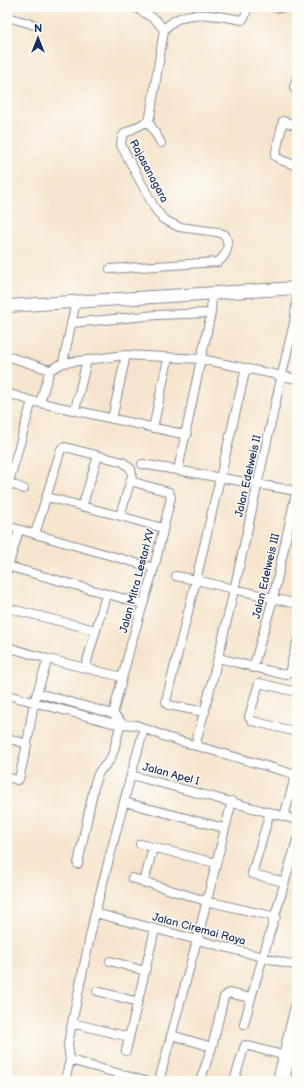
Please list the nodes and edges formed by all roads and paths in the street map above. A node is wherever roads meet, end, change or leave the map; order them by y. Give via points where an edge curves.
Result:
1 (135, 7) edge
2 (248, 7) edge
3 (274, 7) edge
4 (282, 7) edge
5 (7, 17) edge
6 (35, 25) dead end
7 (164, 30) junction
8 (297, 77) edge
9 (297, 91) edge
10 (148, 121) junction
11 (297, 126) edge
12 (161, 143) dead end
13 (297, 166) edge
14 (110, 270) dead end
15 (297, 288) edge
16 (212, 292) junction
17 (297, 298) edge
18 (76, 301) junction
19 (7, 306) edge
20 (211, 313) junction
21 (71, 323) junction
22 (126, 355) junction
23 (7, 356) edge
24 (168, 358) junction
25 (201, 359) junction
26 (87, 360) junction
27 (63, 363) junction
28 (246, 368) junction
29 (50, 370) junction
30 (281, 376) junction
31 (297, 379) edge
32 (7, 392) edge
33 (36, 401) junction
34 (75, 410) junction
35 (112, 419) junction
36 (153, 428) junction
37 (186, 435) junction
38 (98, 456) junction
39 (142, 464) dead end
40 (178, 470) junction
41 (219, 476) junction
42 (130, 481) junction
43 (8, 482) edge
44 (257, 484) junction
45 (24, 489) dead end
46 (297, 490) edge
47 (47, 497) junction
48 (82, 507) junction
49 (120, 516) junction
50 (7, 526) edge
51 (163, 528) junction
52 (19, 530) junction
53 (35, 534) junction
54 (8, 568) edge
55 (154, 568) junction
56 (176, 576) dead end
57 (196, 580) junction
58 (234, 588) junction
59 (106, 595) junction
60 (273, 599) junction
61 (143, 604) junction
62 (297, 604) edge
63 (7, 608) edge
64 (95, 630) junction
65 (297, 642) edge
66 (7, 647) edge
67 (218, 658) junction
68 (48, 659) junction
69 (85, 668) junction
70 (253, 668) junction
71 (122, 677) junction
72 (297, 692) edge
73 (38, 693) junction
74 (7, 695) edge
75 (34, 702) junction
76 (205, 712) junction
77 (113, 714) junction
78 (133, 725) junction
79 (297, 732) edge
80 (7, 738) edge
81 (27, 744) junction
82 (195, 746) junction
83 (297, 774) edge
84 (131, 775) junction
85 (7, 777) edge
86 (232, 801) junction
87 (124, 802) junction
88 (270, 812) junction
89 (284, 816) junction
90 (297, 820) edge
91 (224, 828) junction
92 (297, 840) edge
93 (140, 844) dead end
94 (153, 848) junction
95 (216, 863) junction
96 (78, 864) dead end
97 (132, 878) dead end
98 (285, 882) junction
99 (144, 883) junction
100 (206, 901) junction
101 (96, 913) junction
102 (276, 917) junction
103 (155, 929) junction
104 (197, 940) junction
105 (264, 957) junction
106 (110, 961) dead end
107 (297, 966) edge
108 (145, 971) junction
109 (97, 991) dead end
110 (297, 996) edge
111 (251, 998) junction
112 (138, 1002) junction
113 (72, 1023) junction
114 (244, 1024) dead end
115 (297, 1028) edge
116 (171, 1035) junction
117 (129, 1037) junction
118 (212, 1047) junction
119 (126, 1051) dead end
120 (288, 1054) edge
121 (70, 1060) junction
122 (65, 1081) edge
123 (145, 1081) edge
124 (159, 1081) edge
125 (200, 1081) edge
126 (234, 1081) edge
127 (277, 1081) edge
128 (284, 1081) edge

1 - 7 street via 156,20
2 - 7 street via 242,20 196,14 172,22
3 - 4 street
5 - 6 street
7 - 10 street
8 - 9 street via 294,88
10 - 12 street
10 - 14 street, Rajasanagara via 125,133 121,145 154,207 163,219 179,227 225,235 227,247 224,257 218,262
11 - 13 street via 283,121 275,156
15 - 16 street
16 - 18 street
16 - 20 street
17 - 30 street, Jalan Edelweis II via 294,323
18 - 19 street
18 - 21 street
20 - 21 street via 157,314
20 - 25 street
21 - 27 street
22 - 24 street
22 - 26 street
22 - 35 street
23 - 29 street
24 - 25 street
24 - 36 street
25 - 28 street
25 - 37 street
26 - 27 street
26 - 34 street
27 - 29 street
28 - 30 street
28 - 41 street
29 - 33 street
30 - 31 street
30 - 44 street, Jalan Edelweis II
32 - 33 street
33 - 34 street
33 - 43 street
34 - 35 street
35 - 36 street
36 - 37 street
37 - 40 street
38 - 42 street via 128,464 131,469
38 - 47 street via 65,447 61,449
38 - 48 street
39 - 40 street
40 - 41 street
41 - 44 street
41 - 57 street
42 - 49 street
42 - 51 street, Jalan Mitra Lestari XV via 160,489 171,495
43 - 45 street
44 - 46 street
44 - 58 street, Jalan Edelweis II
46 - 60 street, Jalan Edelweis III
47 - 48 street
47 - 53 street
48 - 49 street
49 - 51 street
50 - 52 street
51 - 55 street, Jalan Mitra Lestari XV
52 - 53 street
52 - 54 street
53 - 55 street
54 - 59 street
55 - 61 street, Jalan Mitra Lestari XV
56 - 57 street
57 - 58 street
57 - 76 street via 166,701 168,705 175,707
58 - 60 street
58 - 67 street, Jalan Edelweis II
59 - 61 street
59 - 64 street
60 - 62 street
60 - 70 street, Jalan Edelweis III
61 - 71 street, Jalan Mitra Lestari XV
63 - 64 street
64 - 69 street
65 - 70 street via 287,675
66 - 68 street
67 - 70 street
67 - 76 street, Jalan Edelweis II
68 - 69 street
68 - 73 street
69 - 71 street
71 - 77 street, Jalan Mitra Lestari XV
72 - 79 street via 259,683 249,717 252,721
73 - 75 street
73 - 77 street
74 - 75 street
75 - 78 street
75 - 81 street
76 - 82 street, Jalan Edelweis II
77 - 78 street
78 - 82 street
78 - 84 street
78 - 96 street via 99,772 95,782
80 - 81 street
81 - 85 street via 19,779
82 - 83 street
83 - 89 street
84 - 86 street, Jalan Apel I
84 - 87 street, Jalan Apel I
86 - 88 street, Jalan Apel I
86 - 91 street
87 - 91 street
87 - 101 street, Jalan Apel I
88 - 89 street, Jalan Apel I
88 - 98 street via 252,874
89 - 90 street, Jalan Apel I
91 - 95 street
92 - 98 street
93 - 94 street
94 - 95 street
94 - 99 street
95 - 100 street
97 - 99 street
98 - 102 street
99 - 100 street
100 - 102 street
100 - 104 street
101 - 103 street, Jalan Ciremai Raya
101 - 113 street, Jalan Apel I
102 - 105 street
103 - 104 street, Jalan Ciremai Raya
103 - 108 street
104 - 105 street, Jalan Ciremai Raya
104 - 116 street
105 - 107 street, Jalan Ciremai Raya
105 - 111 street
106 - 108 street
108 - 112 street
109 - 112 street
110 - 120 street
111 - 114 street
111 - 118 street via 226,994
112 - 117 street
113 - 117 street
113 - 121 street, Jalan Apel I via 68,1044
115 - 120 street
116 - 118 street
116 - 124 street
117 - 119 street
118 - 125 street
120 - 126 street via 245,1045
120 - 127 street
120 - 128 street
121 - 122 street, Jalan Apel I
121 - 123 street

